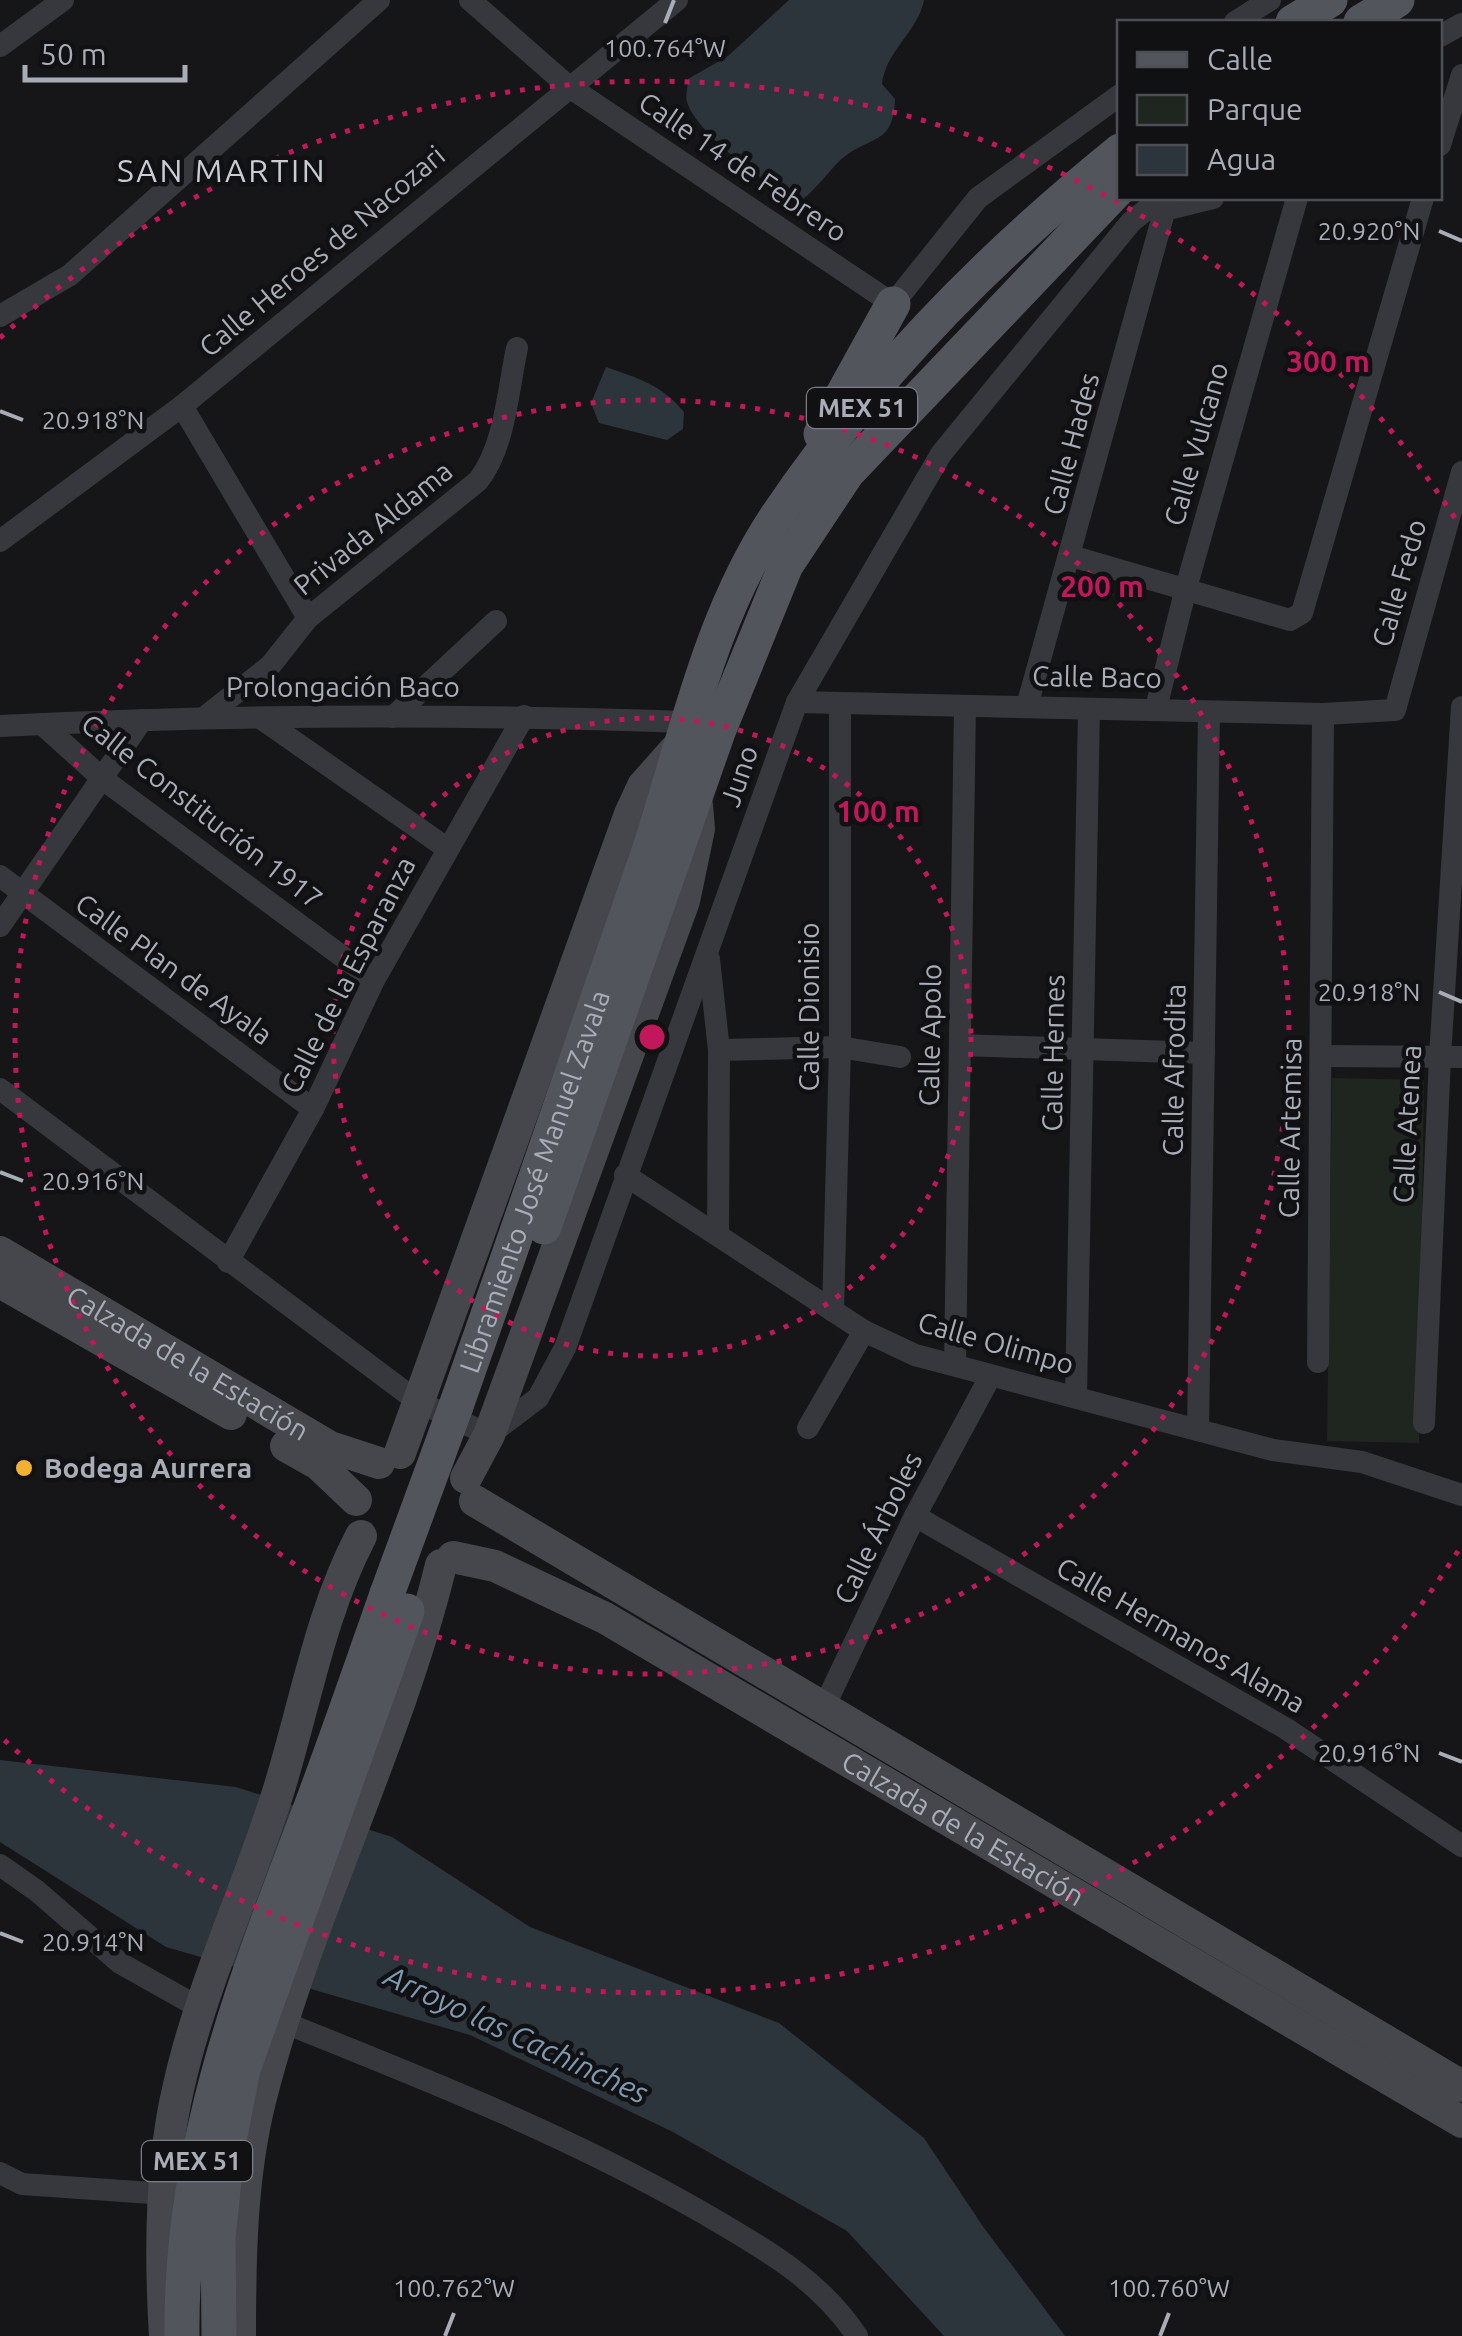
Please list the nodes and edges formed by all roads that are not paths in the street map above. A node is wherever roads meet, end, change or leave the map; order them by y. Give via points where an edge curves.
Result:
1 (64, 0) edge
2 (379, 0) edge
3 (470, 0) edge
4 (676, 0) edge
5 (1270, 0) edge
6 (1330, 0) edge
7 (1397, 0) edge
8 (1238, 20) edge
9 (1297, 20) edge
10 (1365, 20) edge
11 (0, 46) edge
12 (1462, 74) edge
13 (568, 86) junction
14 (1117, 97) edge
15 (1442, 139) edge
16 (1117, 155) edge
17 (1117, 190) edge
18 (1296, 200) edge
19 (1421, 200) edge
20 (1165, 202) edge
21 (893, 304) junction
22 (0, 316) edge
23 (517, 348) dead end
24 (182, 406) junction
25 (1462, 472) edge
26 (774, 520) junction
27 (0, 541) edge
28 (1071, 556) junction
29 (1186, 588) junction
30 (308, 618) junction
31 (496, 621) dead end
32 (797, 702) junction
33 (840, 703) junction
34 (965, 706) junction
35 (1027, 706) junction
36 (1462, 707) edge
37 (1156, 708) junction
38 (1088, 709) junction
39 (1394, 710) joint
40 (1209, 712) junction
41 (1323, 714) junction
42 (524, 716) junction
43 (205, 717) junction
44 (393, 718) junction
45 (262, 719) junction
46 (142, 720) junction
47 (42, 724) junction
48 (0, 726) edge
49 (681, 736) junction
50 (104, 780) junction
51 (448, 849) junction
52 (0, 876) edge
53 (22, 896) junction
54 (0, 926) edge
55 (708, 954) junction
56 (374, 980) junction
57 (960, 1045) junction
58 (840, 1047) junction
59 (1083, 1049) junction
60 (719, 1050) junction
61 (1204, 1053) junction
62 (1321, 1056) junction
63 (1451, 1056) edge
64 (900, 1057) dead end
65 (0, 1088) edge
66 (313, 1109) junction
67 (625, 1176) junction
68 (718, 1235) junction
69 (0, 1252) edge
70 (228, 1262) junction
71 (0, 1282) edge
72 (833, 1310) junction
73 (864, 1331) junction
74 (1318, 1362) dead end
75 (955, 1365) junction
76 (990, 1377) junction
77 (1076, 1398) junction
78 (417, 1401) junction
79 (474, 1417) junction
80 (1424, 1424) dead end
81 (808, 1428) dead end
82 (1198, 1430) junction
83 (389, 1458) junction
84 (470, 1490) junction
85 (1451, 1492) edge
86 (356, 1500) junction
87 (915, 1516) junction
88 (361, 1536) junction
89 (447, 1561) junction
90 (824, 1708) junction
91 (334, 1813) junction
92 (1462, 1846) edge
93 (0, 1865) edge
94 (248, 2001) junction
95 (1459, 2076) edge
96 (1462, 2122) edge
97 (0, 2173) edge
98 (166, 2194) junction
99 (166, 2336) edge
100 (182, 2336) edge
101 (219, 2336) edge
102 (240, 2336) edge
103 (857, 2336) edge

1 - 11 street
2 - 22 street via 70,274
3 - 13 street, Calle 14 de Febrero
4 - 13 street, Calle Heroes de Nacozari
5 - 8 street
6 - 9 main road
7 - 10 main road
12 - 15 street
13 - 21 street, Calle 14 de Febrero
13 - 24 street, Calle Heroes de Nacozari
14 - 21 street via 978,198
16 - 26 main road, Libramiento José Manuel Zavala / MEX 51 via 979,274
17 - 79 main road, Libramiento José Manuel Zavala / MEX 51 via 847,472 786,565 718,732
18 - 29 street, Calle Vulcano
19 - 29 street via 1302,613 1290,620
20 - 28 street, Calle Hades
20 - 32 street, Juno via 1131,222 941,454
21 - 26 main road
23 - 30 street, Privada Aldama via 489,467
24 - 27 street, Calle Heroes de Nacozari
24 - 30 street
25 - 39 street, Calle Fedo
26 - 49 main road, Libramiento José Manuel Zavala / MEX 51 via 728,608
28 - 29 street
28 - 35 street, Calle Hades
29 - 37 street, Calle Vulcano
30 - 43 street, Privada Aldama via 270,666
31 - 44 street
32 - 33 street, Calle Baco
32 - 55 street, Juno
33 - 34 street, Calle Baco
33 - 58 street, Calle Dionisio
34 - 35 street, Calle Baco
34 - 57 street, Calle Apolo
35 - 38 street, Calle Baco
36 - 63 street, Calle Atenea
37 - 38 street, Calle Baco
37 - 40 street, Calle Baco
38 - 59 street, Calle Hernes
39 - 41 street, Calle Baco
40 - 41 street, Calle Baco
40 - 61 street, Calle Afrodita
41 - 62 street, Calle Artemisa
42 - 44 street, Prolongación Baco
42 - 49 street, Prolongación Baco
42 - 51 street, Calle de la Esparanza
43 - 45 street, Prolongación Baco
43 - 46 street, Prolongación Baco
44 - 45 street, Prolongación Baco
45 - 51 street
46 - 47 street, Prolongación Baco
46 - 50 street
47 - 48 street, Prolongación Baco
47 - 50 street, Calle Constitución 1917
49 - 78 main road via 630,814
49 - 79 main road, Libramiento José Manuel Zavala / MEX 51
50 - 53 street
50 - 56 street, Calle Constitución 1917
51 - 56 street, Calle de la Esparanza
52 - 53 street, Calle Plan de Ayala
53 - 54 street
53 - 66 street, Calle Plan de Ayala
55 - 60 street
55 - 67 street, Juno
56 - 66 street, Calle de la Esparanza
57 - 59 street
57 - 75 street, Calle Apolo
58 - 60 street
58 - 64 street
58 - 72 street, Calle Dionisio
59 - 61 street
59 - 77 street, Calle Hernes
60 - 68 street
61 - 82 street, Calle Afrodita
62 - 63 street
62 - 74 street, Calle Artemisa
63 - 80 street, Calle Atenea
65 - 70 street
66 - 70 street, Calle de la Esparanza
67 - 68 street, Calle Olimpo
67 - 79 street, Juno via 565,1348 538,1398
68 - 72 street, Calle Olimpo
69 - 83 main road, Calzada de la Estación via 330,1447
70 - 78 street
71 - 86 main road, Calzada de la Estación via 318,1464
72 - 73 street, Calle Olimpo
73 - 75 street, Calle Olimpo
73 - 81 street
75 - 76 street, Calle Olimpo
76 - 77 street, Calle Olimpo
76 - 87 street, Calle Árboles
77 - 82 street, Calle Olimpo
78 - 79 street
78 - 83 main road
79 - 84 main road
79 - 91 main road, Libramiento José Manuel Zavala / MEX 51 via 399,1598
82 - 85 street, Calle Olimpo via 1316,1459 1362,1462
83 - 84 main road via 437,1455
83 - 86 main road via 360,1486
84 - 89 main road via 471,1532
84 - 90 main road, Calzada de la Estación
86 - 88 main road
87 - 90 street, Calle Árboles
87 - 92 street, Calle Hermanos Alama via 1285,1728
88 - 89 main road via 386,1563 404,1569
88 - 94 main road via 343,1571 278,1792
89 - 91 main road
89 - 96 main road, Calzada de la Estación via 494,1566 605,1618
90 - 95 main road, Calzada de la Estación
91 - 94 main road, Libramiento José Manuel Zavala / MEX 51
91 - 94 main road
93 - 94 street via 120,1963
94 - 98 main road via 178,2088
94 - 100 main road, Libramiento José Manuel Zavala / MEX 51 via 206,2111 184,2245
94 - 101 main road, Libramiento José Manuel Zavala / MEX 51 via 218,2238
94 - 102 main road via 260,2103 240,2252
94 - 103 street via 632,2172 797,2270
97 - 98 street via 22,2184
98 - 99 main road

